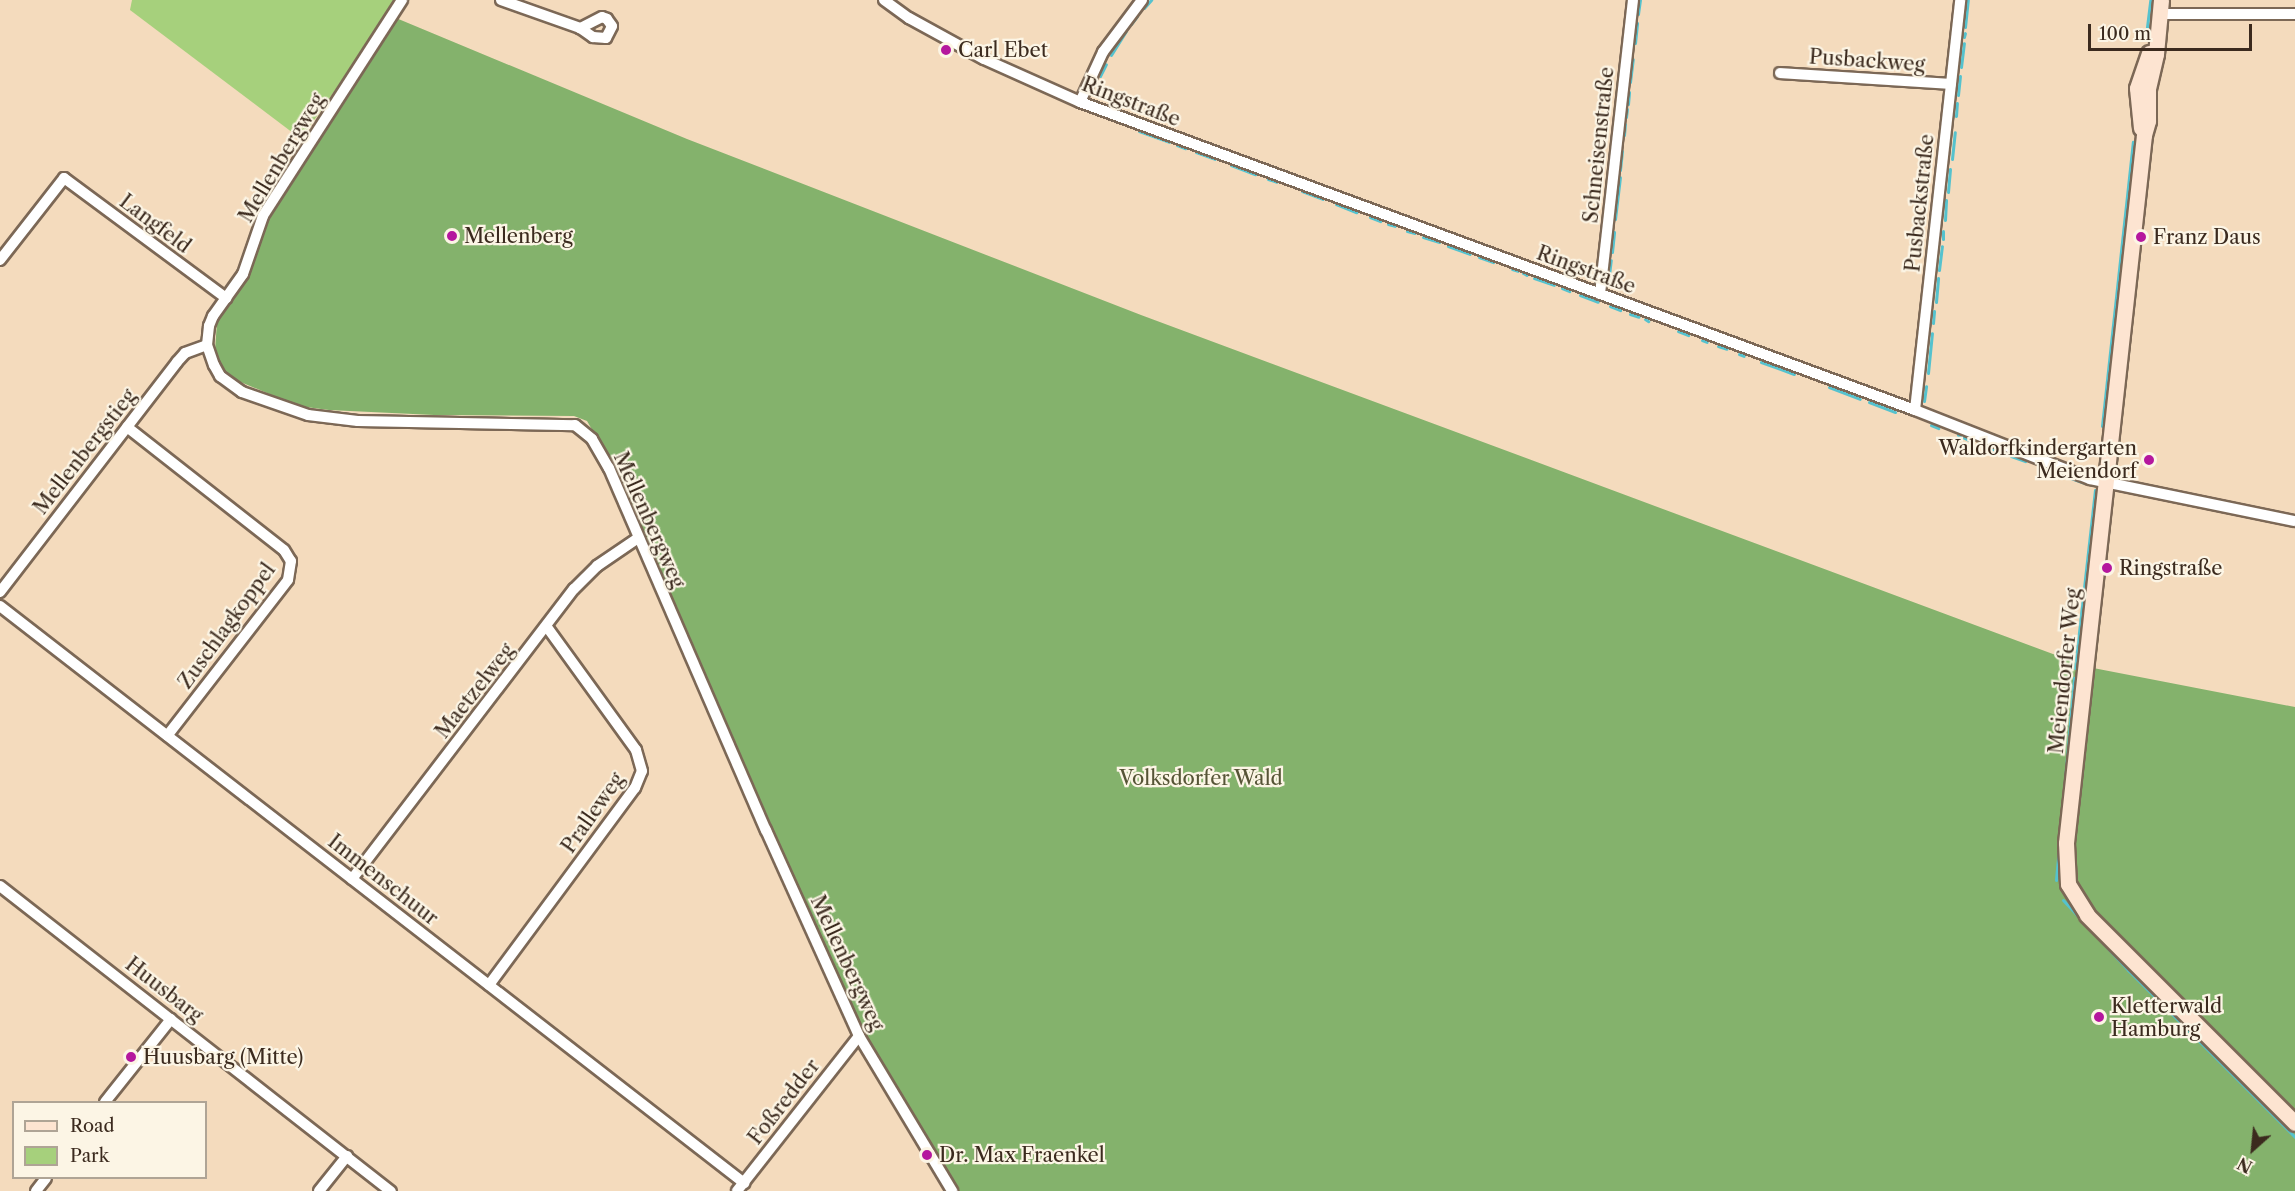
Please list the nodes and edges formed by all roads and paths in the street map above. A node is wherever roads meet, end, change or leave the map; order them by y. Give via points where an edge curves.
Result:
1 (402, 0) edge
2 (501, 0) edge
3 (884, 0) edge
4 (1142, 0) edge
5 (1633, 0) edge
6 (1960, 0) edge
7 (2160, 7) edge
8 (2295, 14) edge
9 (580, 28) dead end
10 (1780, 73) dead end
11 (1951, 84) junction
12 (1080, 102) junction
13 (0, 260) edge
14 (1600, 294) junction
15 (226, 298) junction
16 (207, 345) junction
17 (1915, 410) junction
18 (127, 427) junction
19 (2105, 483) junction
20 (2295, 520) edge
21 (638, 538) junction
22 (0, 592) edge
23 (0, 606) edge
24 (547, 627) junction
25 (167, 736) junction
26 (352, 879) junction
27 (0, 886) edge
28 (489, 985) junction
29 (171, 1019) junction
30 (859, 1036) junction
31 (106, 1101) edge
32 (2295, 1123) edge
33 (347, 1156) junction
34 (45, 1179) edge
35 (740, 1187) edge
36 (36, 1191) edge
37 (319, 1191) edge
38 (391, 1191) edge
39 (952, 1191) edge

1 - 15 street, Mellenbergweg via 263,216 243,274
2 - 9 street
3 - 12 street, Ringstraße via 984,59
4 - 12 street via 1103,52
5 - 14 street, Schneisenstraße
6 - 11 street, Pusbackstraße
7 - 8 street
7 - 19 street, Meiendorfer Weg via 2157,33 2137,88 2144,135
10 - 11 street, Pusbackweg
11 - 17 street, Pusbackstraße
12 - 14 street, Ringstraße
13 - 15 street, Langfeld via 64,177
14 - 17 street, Ringstraße
15 - 16 street, Mellenbergweg via 209,326
16 - 18 street, Mellenbergstieg via 185,353
16 - 21 street, Mellenbergweg via 220,376 229,385 260,400 308,415 358,421 575,426 592,439 609,468
17 - 19 street, Ringstraße
18 - 22 street, Mellenbergstieg
18 - 25 street, Zuschlagkoppel via 284,550 291,561 288,580
19 - 20 street, Ringstraße
19 - 32 street, Meiendorfer Weg via 2066,843 2068,884 2087,915
21 - 24 street, Maetzelweg via 597,566 574,589
21 - 30 street, Mellenbergweg
23 - 25 street, Immenschuur
24 - 26 street, Maetzelweg
24 - 28 street, Pralleweg via 636,750 642,771 635,788
25 - 26 street, Immenschuur
26 - 28 street, Immenschuur
27 - 29 street, Huusbarg
28 - 35 street, Immenschuur
29 - 31 street
29 - 33 street, Huusbarg
30 - 35 street, Foßredder
30 - 39 street, Mellenbergweg
33 - 37 street
33 - 38 street, Huusbarg
34 - 36 street

